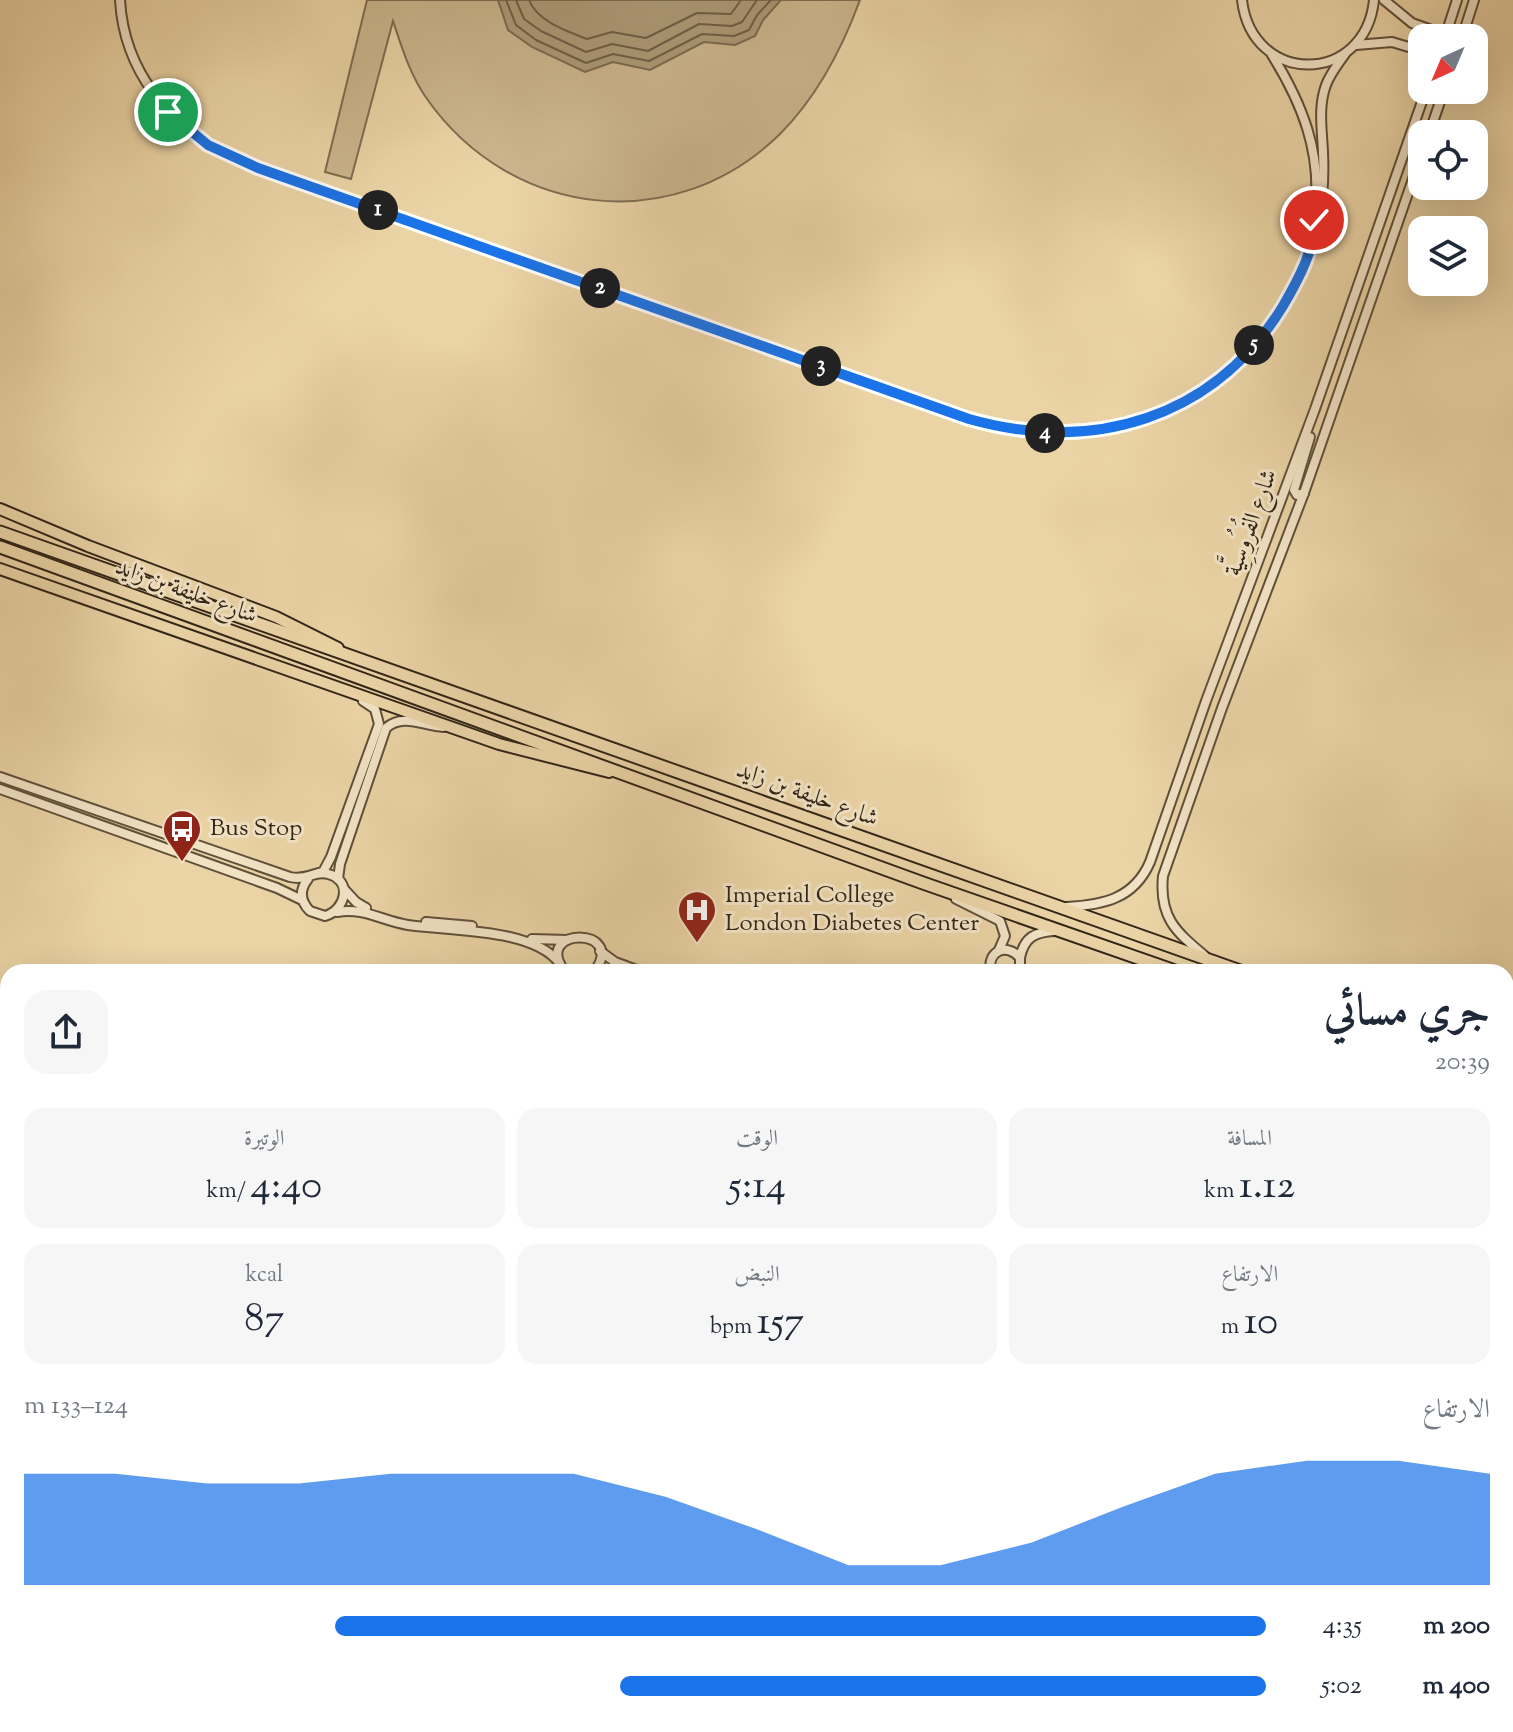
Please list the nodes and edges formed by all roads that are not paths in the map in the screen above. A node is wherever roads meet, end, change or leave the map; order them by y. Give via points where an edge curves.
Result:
1 (120, 0) edge
2 (1242, 0) edge
3 (1374, 0) edge
4 (1384, 0) edge
5 (1457, 0) edge
6 (1474, 0) edge
7 (1415, 24) edge
8 (1451, 24) edge
9 (1466, 24) edge
10 (1355, 46) junction
11 (1408, 47) edge
12 (1271, 54) junction
13 (1345, 54) junction
14 (1421, 104) edge
15 (1408, 193) edge
16 (1314, 228) junction
17 (1315, 409) junction
18 (1304, 493) junction
19 (0, 509) edge
20 (0, 532) edge
21 (0, 547) edge
22 (0, 569) edge
23 (356, 659) junction
24 (349, 691) junction
25 (451, 728) junction
26 (628, 776) junction
27 (0, 777) edge
28 (0, 789) edge
29 (148, 828) junction
30 (113, 829) junction
31 (319, 873) junction
32 (308, 879) junction
33 (338, 879) junction
34 (923, 883) junction
35 (344, 889) junction
36 (302, 900) junction
37 (1056, 907) junction
38 (336, 912) junction
39 (1059, 930) junction
40 (567, 940) junction
41 (600, 950) junction
42 (999, 950) junction
43 (1212, 961) junction
44 (558, 964) edge
45 (561, 964) edge
46 (599, 964) edge
47 (620, 964) edge
48 (990, 964) edge
49 (1020, 964) edge
50 (1022, 964) edge
51 (1155, 964) edge
52 (1220, 964) edge

1 - 16 street via 127,41 152,92 188,131 233,158 1005,428 1060,434 1111,428 1154,415 1199,392 1237,363 1268,329 1295,284
2 - 12 street via 1249,28
3 - 10 street via 1369,25
4 - 7 street
5 - 8 street
6 - 9 street
10 - 11 street via 1392,42
10 - 13 street
12 - 13 street via 1308,65
12 - 16 street via 1297,97 1310,138 1316,178
13 - 16 street via 1329,78 1322,102 1323,188
14 - 17 street, شارع الفُرُوسِيَّة
15 - 18 street, شارع الفُرُوسِيَّة
17 - 18 street via 1294,490
17 - 37 street, شارع الفُرُوسِيَّة via 1146,872 1132,889 1110,902
18 - 43 street, شارع الفُرُوسِيَّة via 1163,876 1169,921
19 - 23 main road, شارع خليفة بن زايد via 276,617
20 - 23 highway, شارع خليفة بن زايد
21 - 26 highway, شارع خليفة بن زايد
22 - 24 main road, شارع خليفة بن زايد
23 - 37 highway, شارع خليفة بن زايد
24 - 25 main road, شارع خليفة بن زايد
24 - 31 street via 373,706 379,724 331,857
25 - 26 main road, شارع خليفة بن زايد via 531,754
25 - 33 street via 403,720 386,728
26 - 34 highway, شارع خليفة بن زايد
27 - 29 street
28 - 30 street
29 - 30 street via 120,823
29 - 32 street
30 - 36 street
31 - 32 street
31 - 33 street
32 - 36 street
33 - 35 street
34 - 39 highway, شارع خليفة بن زايد
34 - 42 street via 1000,921 1005,936
35 - 38 street
35 - 40 street via 361,905 391,916 464,924 542,941
36 - 38 street via 315,915
37 - 43 highway, شارع خليفة بن زايد
38 - 44 street via 354,909 400,924 533,944 546,949
39 - 50 street via 1030,937 1023,945
39 - 51 highway, شارع خليفة بن زايد
40 - 41 street via 585,936
40 - 45 street via 559,951
41 - 46 street
41 - 47 street
42 - 48 street
42 - 49 street via 1011,950
43 - 52 highway, شارع خليفة بن زايد

